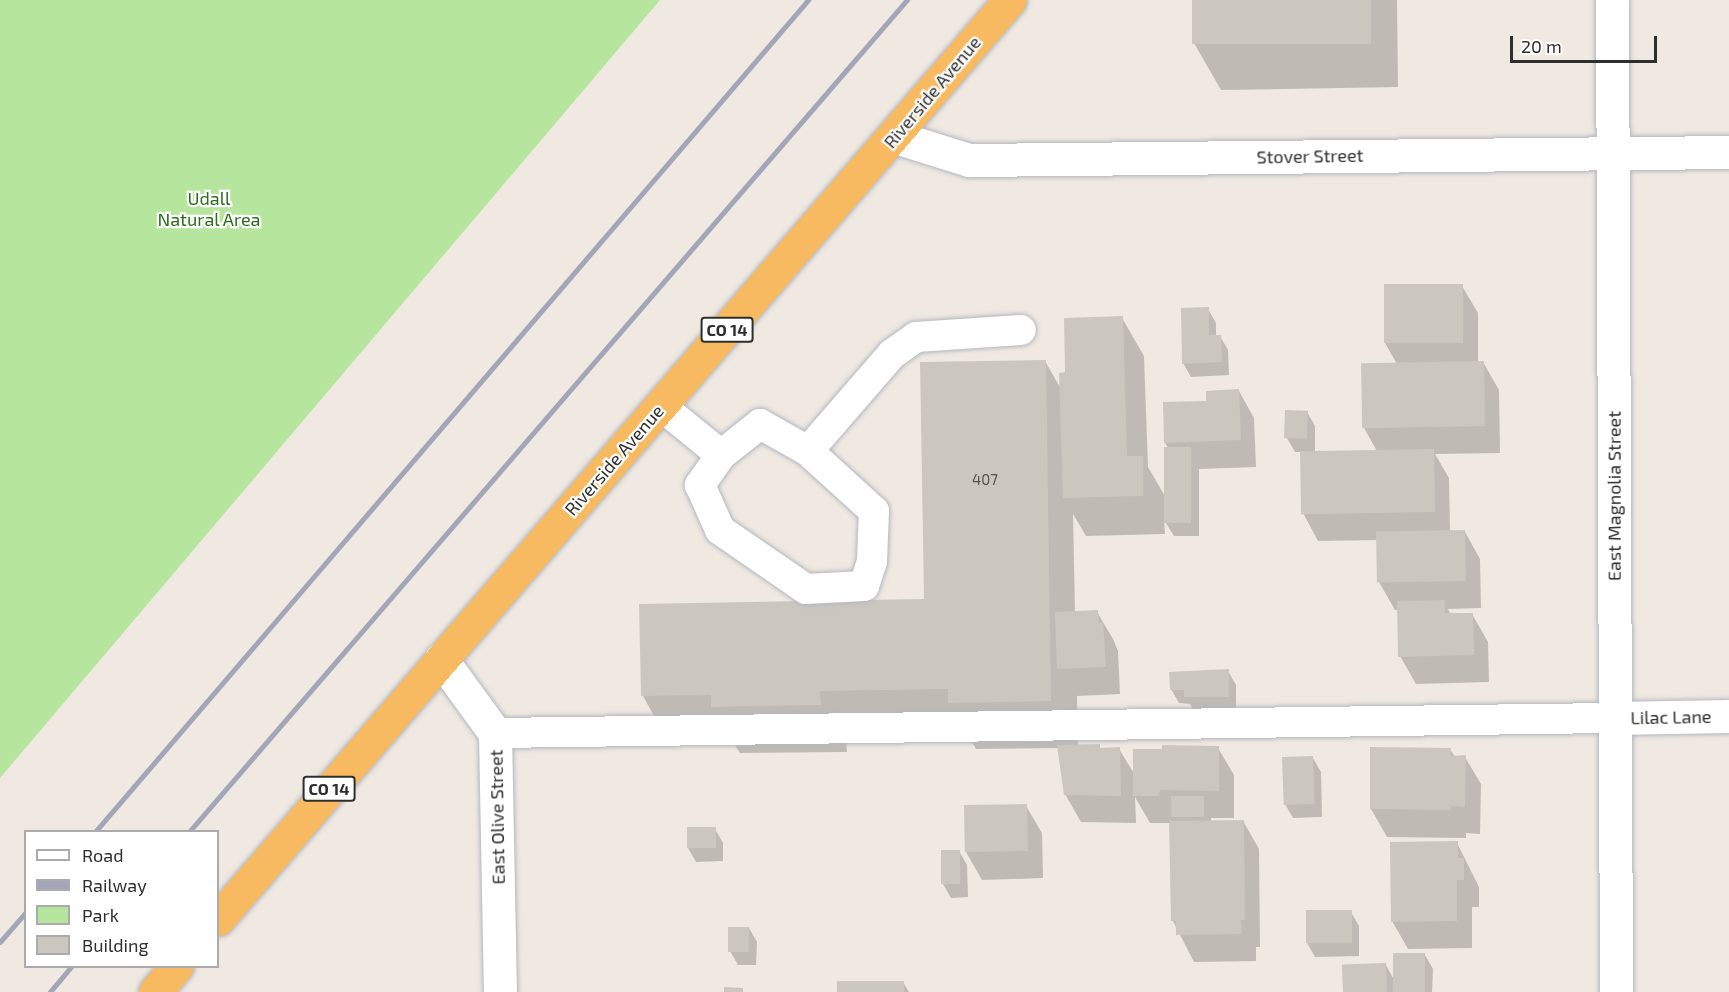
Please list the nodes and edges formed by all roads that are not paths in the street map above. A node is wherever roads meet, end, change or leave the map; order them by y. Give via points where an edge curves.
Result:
1 (1010, 0) edge
2 (1612, 0) edge
3 (895, 137) junction
4 (1729, 152) edge
5 (1615, 153) junction
6 (1021, 330) dead end
7 (661, 406) junction
8 (808, 451) junction
9 (721, 455) junction
10 (441, 659) junction
11 (1729, 716) edge
12 (1613, 718) junction
13 (495, 733) junction
14 (219, 918) edge
15 (175, 968) edge
16 (155, 992) edge
17 (500, 992) edge
18 (1616, 992) edge

1 - 3 highway, Riverside Avenue / CO 14
2 - 5 street, East Magnolia Street
3 - 5 street, Stover Street via 969,160
3 - 7 highway, Riverside Avenue / CO 14
4 - 5 street, Stover Street
5 - 12 street, East Magnolia Street
6 - 8 lane via 916,337 892,354
7 - 9 lane
7 - 10 highway, Riverside Avenue / CO 14
8 - 9 lane via 760,424
8 - 9 lane via 874,512 872,562 864,586 806,588 720,530 700,485
10 - 13 street, East Olive Street
10 - 14 highway, Riverside Avenue / CO 14
11 - 12 street, Lilac Lane
12 - 13 lane
12 - 18 street, East Magnolia Street
13 - 17 street, East Olive Street
15 - 16 highway

